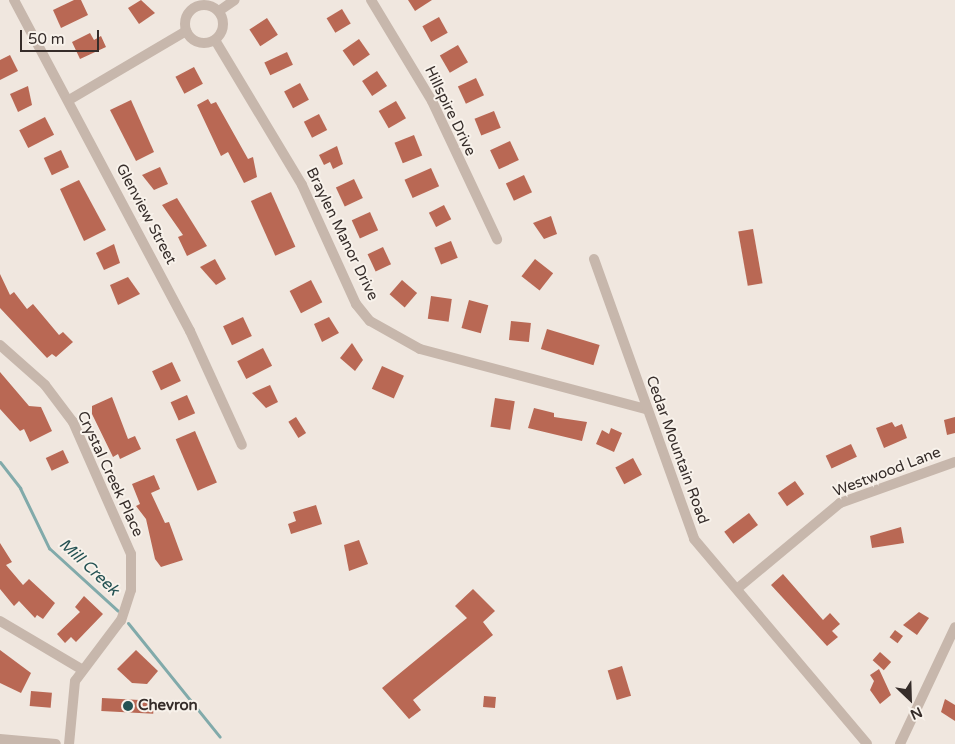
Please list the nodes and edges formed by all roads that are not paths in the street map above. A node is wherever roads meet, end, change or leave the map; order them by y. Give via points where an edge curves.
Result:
1 (14, 0) edge
2 (185, 0) edge
3 (235, 0) edge
4 (372, 0) edge
5 (192, 8) junction
6 (219, 12) junction
7 (186, 31) junction
8 (215, 40) junction
9 (70, 100) junction
10 (497, 239) dead end
11 (594, 260) dead end
12 (0, 345) edge
13 (645, 409) junction
14 (242, 445) dead end
15 (955, 462) edge
16 (738, 588) junction
17 (0, 621) edge
18 (955, 628) edge
19 (83, 670) junction
20 (7, 741) edge
21 (56, 744) edge
22 (69, 744) edge
23 (866, 744) edge
24 (900, 744) edge

1 - 9 street, Glenview Street
2 - 5 street
3 - 6 street
4 - 10 street, Hillspire Drive via 432,101
5 - 6 street via 204,4
5 - 7 street via 186,19
6 - 8 street via 224,24
7 - 8 street via 198,42
7 - 9 street
8 - 13 street, Braylen Manor Drive via 302,185 356,304 370,321 420,349
9 - 14 street, Glenview Street via 190,331
11 - 13 street, Cedar Mountain Road
12 - 19 street, Crystal Creek Place via 46,385 73,422 131,554 131,590 121,620
13 - 16 street, Cedar Mountain Road via 694,540
15 - 16 street, Westwood Lane via 840,503
16 - 23 street, Cedar Mountain Road
17 - 19 street
18 - 24 street
19 - 22 street, Crystal Creek Place via 75,681
20 - 21 street

